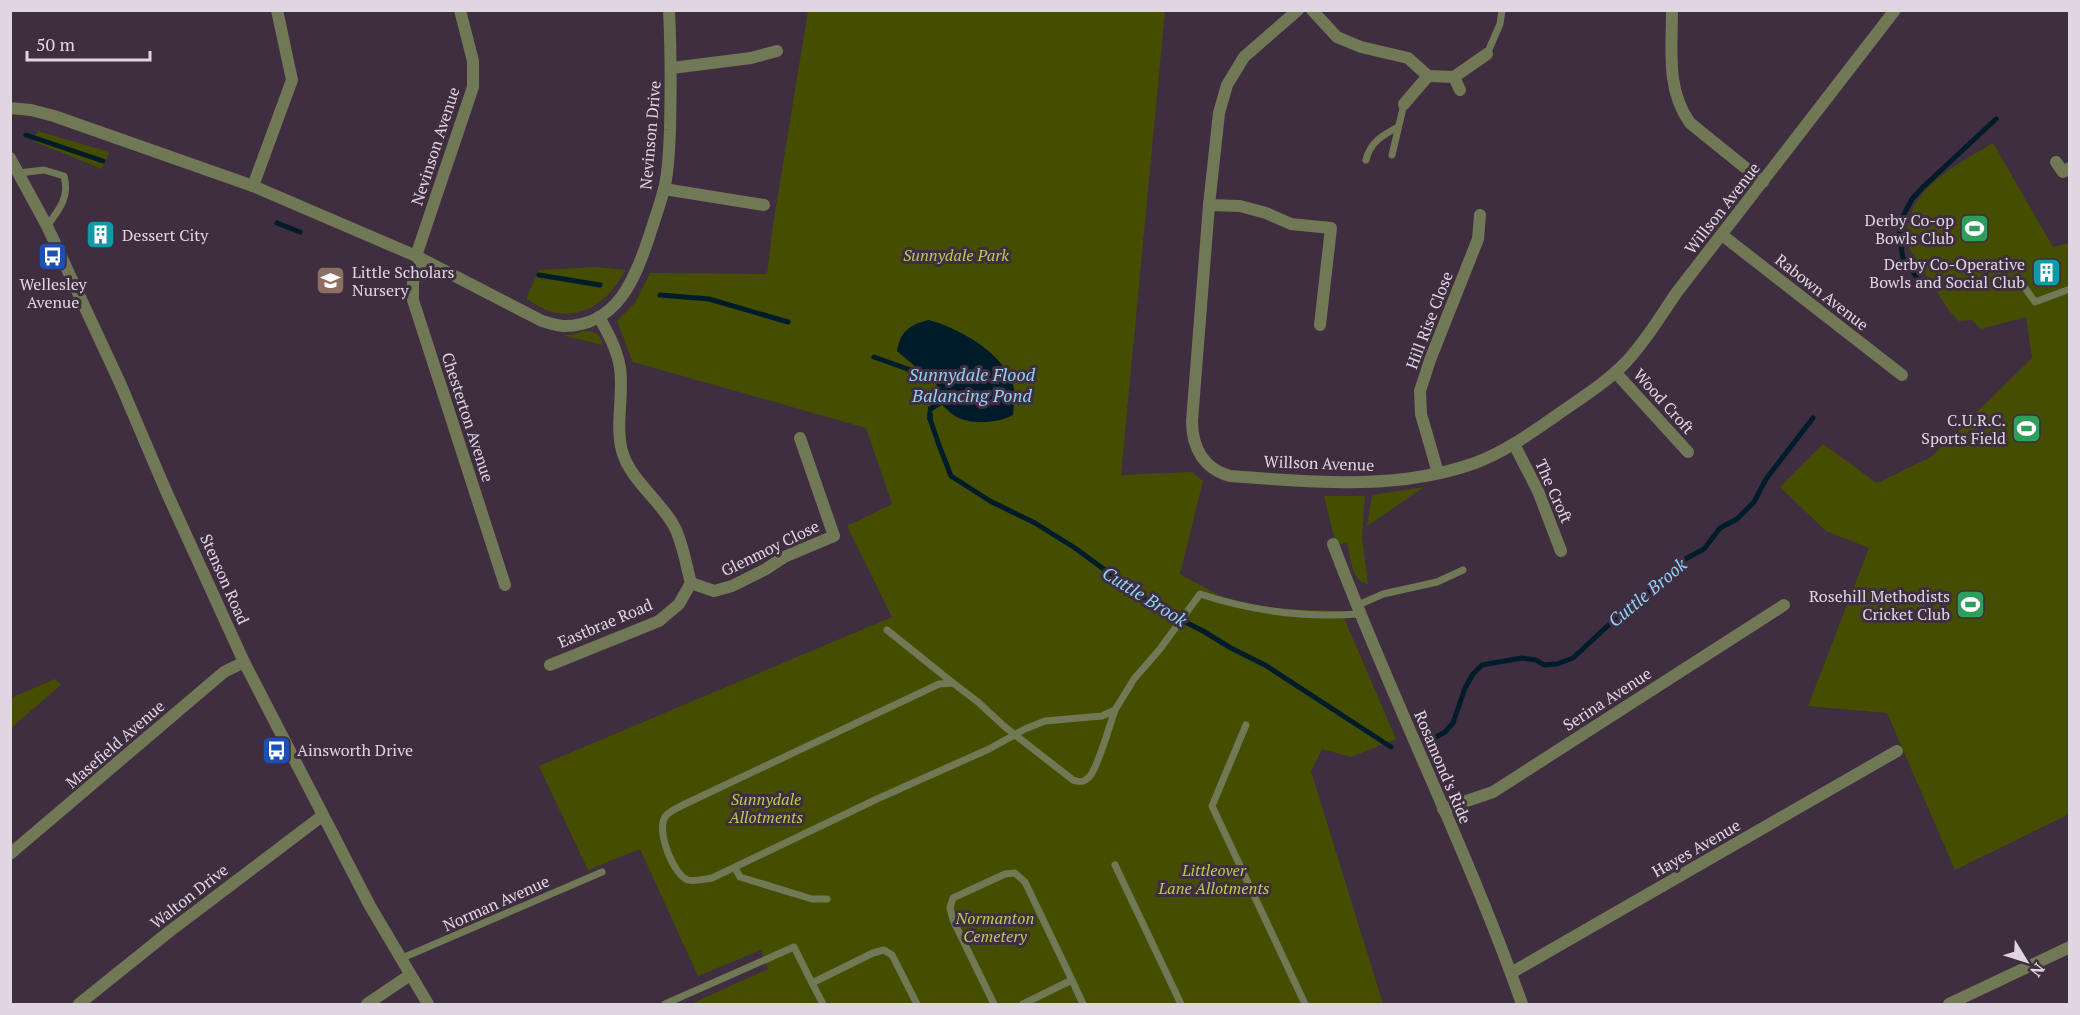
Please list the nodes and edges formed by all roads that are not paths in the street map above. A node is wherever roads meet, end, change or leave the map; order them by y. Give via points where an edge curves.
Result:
1 (277, 10) edge
2 (460, 10) edge
3 (669, 10) edge
4 (1298, 10) edge
5 (1312, 10) edge
6 (1502, 10) edge
7 (1672, 10) edge
8 (1895, 10) edge
9 (777, 51) dead end
10 (1487, 54) joint
11 (672, 68) junction
12 (1428, 76) junction
13 (1454, 77) junction
14 (1460, 90) dead end
15 (1404, 104) joint
16 (10, 108) edge
17 (1398, 127) junction
18 (1392, 155) dead end
19 (10, 158) edge
20 (1366, 160) dead end
21 (2056, 162) dead end
22 (2070, 168) edge
23 (19, 173) junction
24 (1762, 182) junction
25 (253, 186) junction
26 (664, 189) junction
27 (764, 205) dead end
28 (1209, 205) junction
29 (1480, 215) dead end
30 (47, 226) junction
31 (1722, 235) junction
32 (419, 257) junction
33 (2025, 288) dead end
34 (2070, 289) edge
35 (599, 317) junction
36 (1320, 325) dead end
37 (1616, 373) junction
38 (1902, 375) dead end
39 (800, 438) dead end
40 (1514, 444) junction
41 (1688, 452) dead end
42 (1438, 473) junction
43 (1333, 544) dead end
44 (1561, 551) dead end
45 (1463, 570) dead end
46 (691, 584) junction
47 (505, 585) dead end
48 (1784, 605) dead end
49 (1358, 610) junction
50 (887, 630) dead end
51 (244, 662) junction
52 (550, 664) dead end
53 (953, 683) junction
54 (1115, 710) junction
55 (1246, 725) dead end
56 (1017, 735) junction
57 (1897, 751) dead end
58 (1443, 809) junction
59 (322, 816) junction
60 (10, 854) edge
61 (1114, 865) dead end
62 (735, 868) junction
63 (602, 872) dead end
64 (827, 899) dead end
65 (2070, 947) edge
66 (400, 959) junction
67 (1511, 973) junction
68 (410, 975) junction
69 (1072, 980) junction
70 (812, 983) junction
71 (79, 1005) edge
72 (367, 1005) edge
73 (428, 1005) edge
74 (665, 1005) edge
75 (822, 1005) edge
76 (917, 1005) edge
77 (994, 1005) edge
78 (1023, 1005) edge
79 (1083, 1005) edge
80 (1181, 1005) edge
81 (1305, 1005) edge
82 (1522, 1005) edge
83 (1949, 1005) edge

1 - 25 street via 292,80
2 - 32 street, Nevinson Avenue via 473,61 473,87
3 - 11 street, Nevinson Drive
4 - 28 street, Willson Avenue via 1244,57 1227,85 1219,113
5 - 12 street via 1337,37 1408,58
6 - 10 lane
7 - 24 street via 1674,93 1682,111 1690,123
8 - 24 street, Willson Avenue
9 - 11 street
10 - 13 street
11 - 26 street, Nevinson Drive
12 - 13 street
12 - 15 street
13 - 14 street
15 - 17 lane
16 - 25 street via 54,116
17 - 18 lane
17 - 20 lane via 1372,145
19 - 23 street, Stenson Road
21 - 22 street via 2063,172
23 - 30 street, Stenson Road
23 - 30 lane via 44,170 64,176 66,195
24 - 31 street, Willson Avenue
25 - 32 street
26 - 27 street
26 - 35 street, Nevinson Drive via 637,274 622,297
28 - 36 street via 1240,206 1291,224 1330,228
28 - 42 street, Willson Avenue via 1192,421 1194,443 1202,458 1215,470 1230,476 1315,483 1372,483
29 - 42 street, Hill Rise Close via 1478,238 1420,391 1421,414
30 - 51 street, Stenson Road
31 - 37 street, Willson Avenue
31 - 38 street, Rabown Avenue
32 - 35 street via 542,321 563,326
32 - 47 street, Chesterton Avenue via 413,300
33 - 34 lane via 2035,302
35 - 46 street via 620,369 622,451 676,528
37 - 40 street, Willson Avenue
37 - 41 street, Wood Croft
39 - 46 street, Glenmoy Close via 834,536 784,556 732,586 714,591
40 - 42 street, Willson Avenue via 1476,463
40 - 44 street, The Croft via 1538,491
43 - 49 street, Rosamond's Ride
45 - 49 lane via 1437,582 1383,594
46 - 52 street, Eastbrae Road via 679,604 659,621
48 - 58 street, Serina Avenue via 1493,792
49 - 54 lane via 1298,615 1230,604 1200,594
49 - 58 street, Rosamond's Ride
50 - 53 lane
51 - 59 street, Stenson Road
51 - 60 street, Masefield Avenue via 224,672
53 - 56 lane
53 - 62 lane via 939,684 666,815 661,826 679,874 688,880 701,880
54 - 56 lane via 1102,716 1046,721
54 - 56 lane via 1093,773 1084,782 1073,780
55 - 81 lane via 1212,806
56 - 62 lane
57 - 67 street, Hayes Avenue
58 - 67 street, Rosamond's Ride
59 - 66 street, Stenson Road
59 - 71 street, Walton Drive
61 - 80 lane
62 - 64 lane via 740,877 812,899
63 - 66 lane, Norman Avenue
65 - 83 street
66 - 68 street, Stenson Road
67 - 82 street, Rosamond's Ride
68 - 72 street
68 - 73 street, Stenson Road
69 - 77 lane via 1025,882 1015,873 1005,874 953,898 950,908
69 - 78 lane
69 - 79 lane
70 - 74 lane via 794,946
70 - 75 lane
70 - 76 lane via 884,950 892,955

